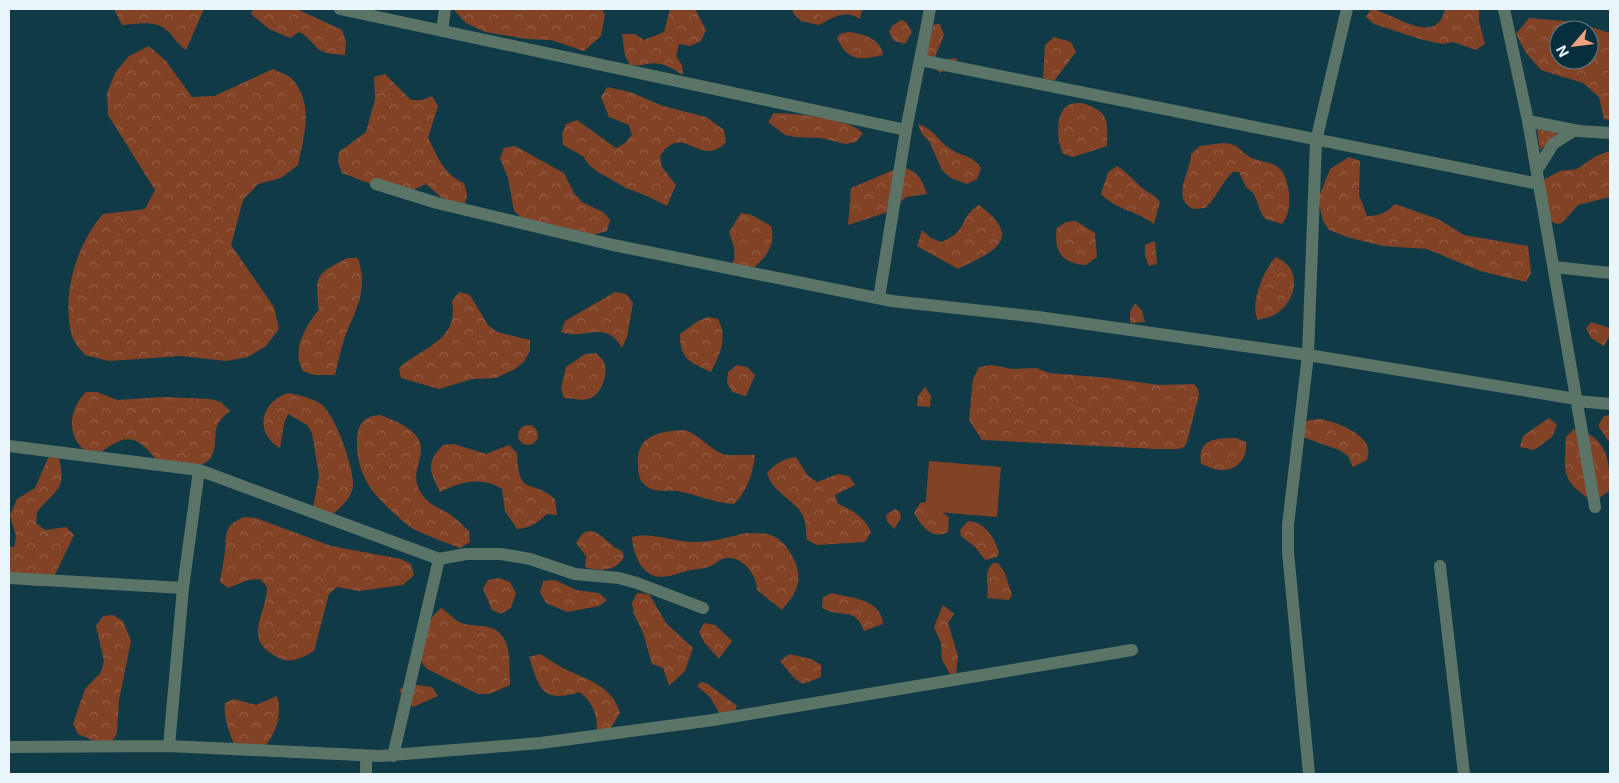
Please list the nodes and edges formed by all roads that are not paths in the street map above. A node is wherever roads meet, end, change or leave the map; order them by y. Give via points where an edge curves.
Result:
1 (340, 9) edge
2 (445, 9) edge
3 (930, 9) edge
4 (1347, 9) edge
5 (1504, 9) edge
6 (442, 31) junction
7 (920, 60) junction
8 (1528, 121) junction
9 (906, 130) junction
10 (1574, 130) junction
11 (1610, 133) edge
12 (1316, 141) junction
13 (1537, 170) junction
14 (376, 184) dead end
15 (1539, 184) junction
16 (1554, 267) junction
17 (1610, 273) edge
18 (879, 298) junction
19 (1308, 355) junction
20 (1576, 400) junction
21 (1610, 404) edge
22 (9, 446) edge
23 (199, 470) junction
24 (1595, 508) dead end
25 (439, 559) junction
26 (1440, 566) dead end
27 (9, 578) edge
28 (183, 588) junction
29 (703, 608) dead end
30 (1132, 650) dead end
31 (169, 746) junction
32 (9, 747) edge
33 (366, 756) junction
34 (393, 756) junction
35 (366, 774) edge
36 (1310, 774) edge
37 (1464, 774) edge

1 - 6 street
2 - 6 street
3 - 7 street
4 - 12 street
5 - 8 street
6 - 9 street
7 - 9 street
7 - 12 street
8 - 10 street
8 - 13 street
9 - 18 street
10 - 11 street
10 - 13 street via 1553,144
12 - 15 street
12 - 19 street
13 - 15 street
14 - 18 street via 437,203 613,245
15 - 16 street
16 - 17 street
16 - 20 street
18 - 19 street
19 - 20 street
19 - 36 street via 1288,525 1288,552
20 - 21 street
20 - 24 street
22 - 23 street
23 - 25 street
23 - 28 street
25 - 29 street via 502,554 530,559 575,574 637,583
25 - 34 street
26 - 37 street
27 - 28 street
28 - 31 street
30 - 34 street via 713,720 541,743
31 - 32 street
31 - 33 street
33 - 34 street
33 - 35 street

